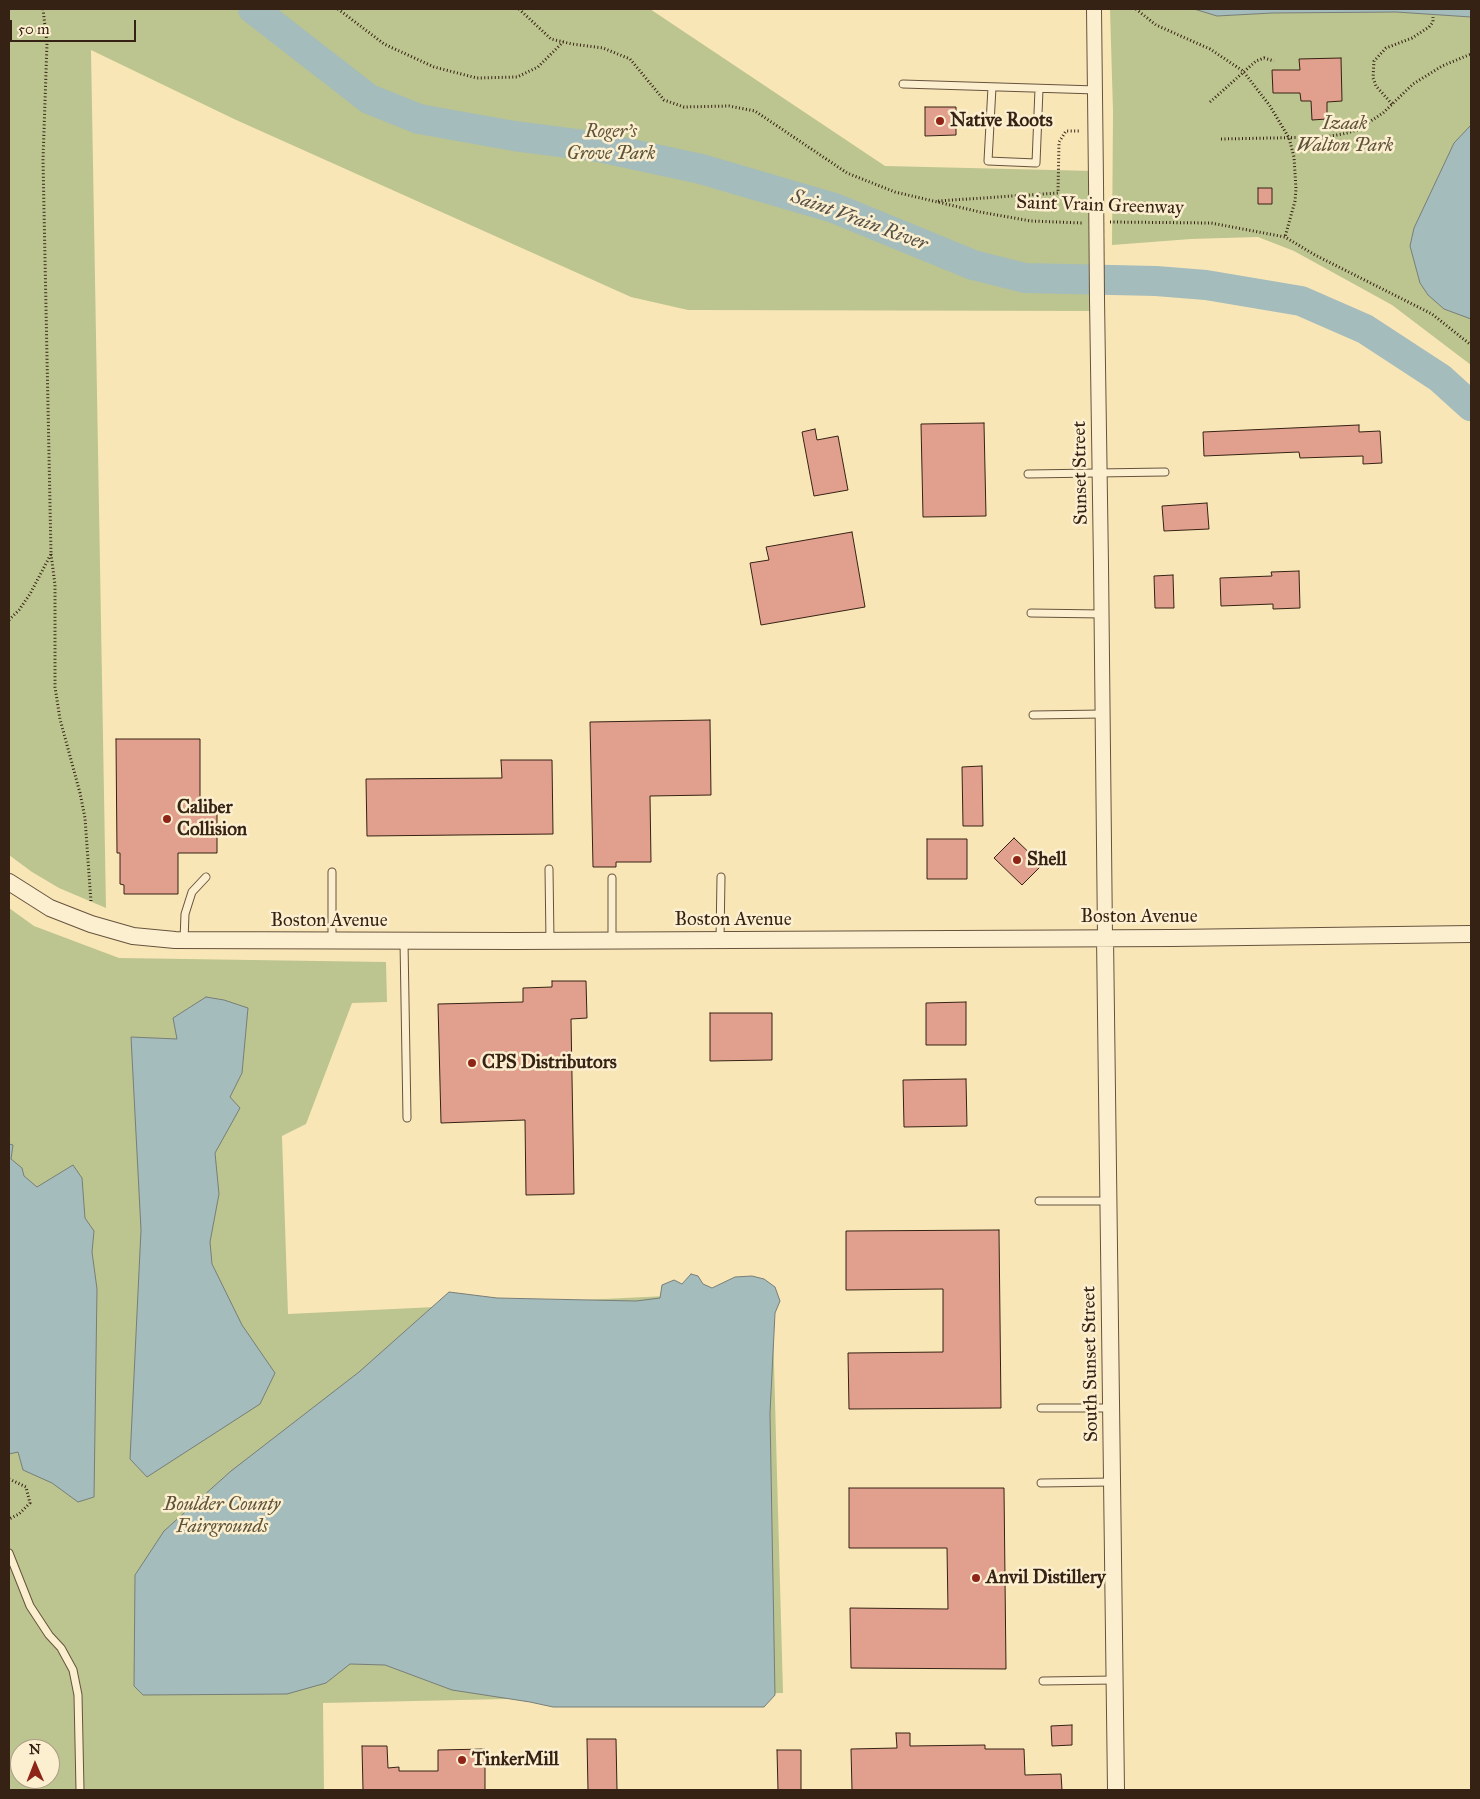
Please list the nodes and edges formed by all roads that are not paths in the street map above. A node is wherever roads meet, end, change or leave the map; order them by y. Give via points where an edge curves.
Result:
1 (1094, 9) edge
2 (903, 84) dead end
3 (992, 87) junction
4 (1039, 89) junction
5 (1096, 90) junction
6 (1165, 472) dead end
7 (1028, 474) dead end
8 (1099, 474) junction
9 (1031, 613) dead end
10 (1102, 614) junction
11 (1103, 714) junction
12 (1033, 715) dead end
13 (549, 869) dead end
14 (332, 872) dead end
15 (206, 877) dead end
16 (612, 878) dead end
17 (721, 878) dead end
18 (9, 882) edge
19 (1471, 934) edge
20 (1105, 937) junction
21 (184, 940) junction
22 (720, 940) junction
23 (332, 941) junction
24 (404, 941) junction
25 (550, 941) junction
26 (612, 941) junction
27 (407, 1118) dead end
28 (1039, 1201) dead end
29 (1108, 1201) junction
30 (1041, 1408) dead end
31 (1111, 1408) junction
32 (1112, 1482) junction
33 (1041, 1483) dead end
34 (9, 1553) edge
35 (1115, 1680) junction
36 (1043, 1681) dead end
37 (80, 1790) edge
38 (1116, 1790) edge

1 - 5 street, Sunset Street
2 - 3 lane
3 - 4 lane
3 - 4 lane via 988,161 1036,163
4 - 5 lane
5 - 8 street, Sunset Street, bridge
6 - 8 lane
7 - 8 lane
8 - 10 street, Sunset Street
9 - 10 lane
10 - 11 street, Sunset Street
11 - 12 lane
11 - 20 street, Sunset Street
13 - 25 lane
14 - 23 lane
15 - 21 lane via 192,892 185,914
16 - 26 lane
17 - 22 lane
18 - 21 street, Boston Avenue via 50,908 90,924 133,936
19 - 20 street, Boston Avenue
20 - 22 street, Boston Avenue
20 - 29 street, South Sunset Street
21 - 23 street, Boston Avenue
22 - 26 street, Boston Avenue
23 - 24 street, Boston Avenue
24 - 25 street, Boston Avenue
24 - 27 lane
25 - 26 street, Boston Avenue
28 - 29 lane
29 - 31 street, South Sunset Street
30 - 31 lane
31 - 32 street, South Sunset Street
32 - 33 lane
32 - 35 street, South Sunset Street
34 - 37 lane via 30,1606 73,1670 78,1694
35 - 36 lane
35 - 38 street, South Sunset Street

